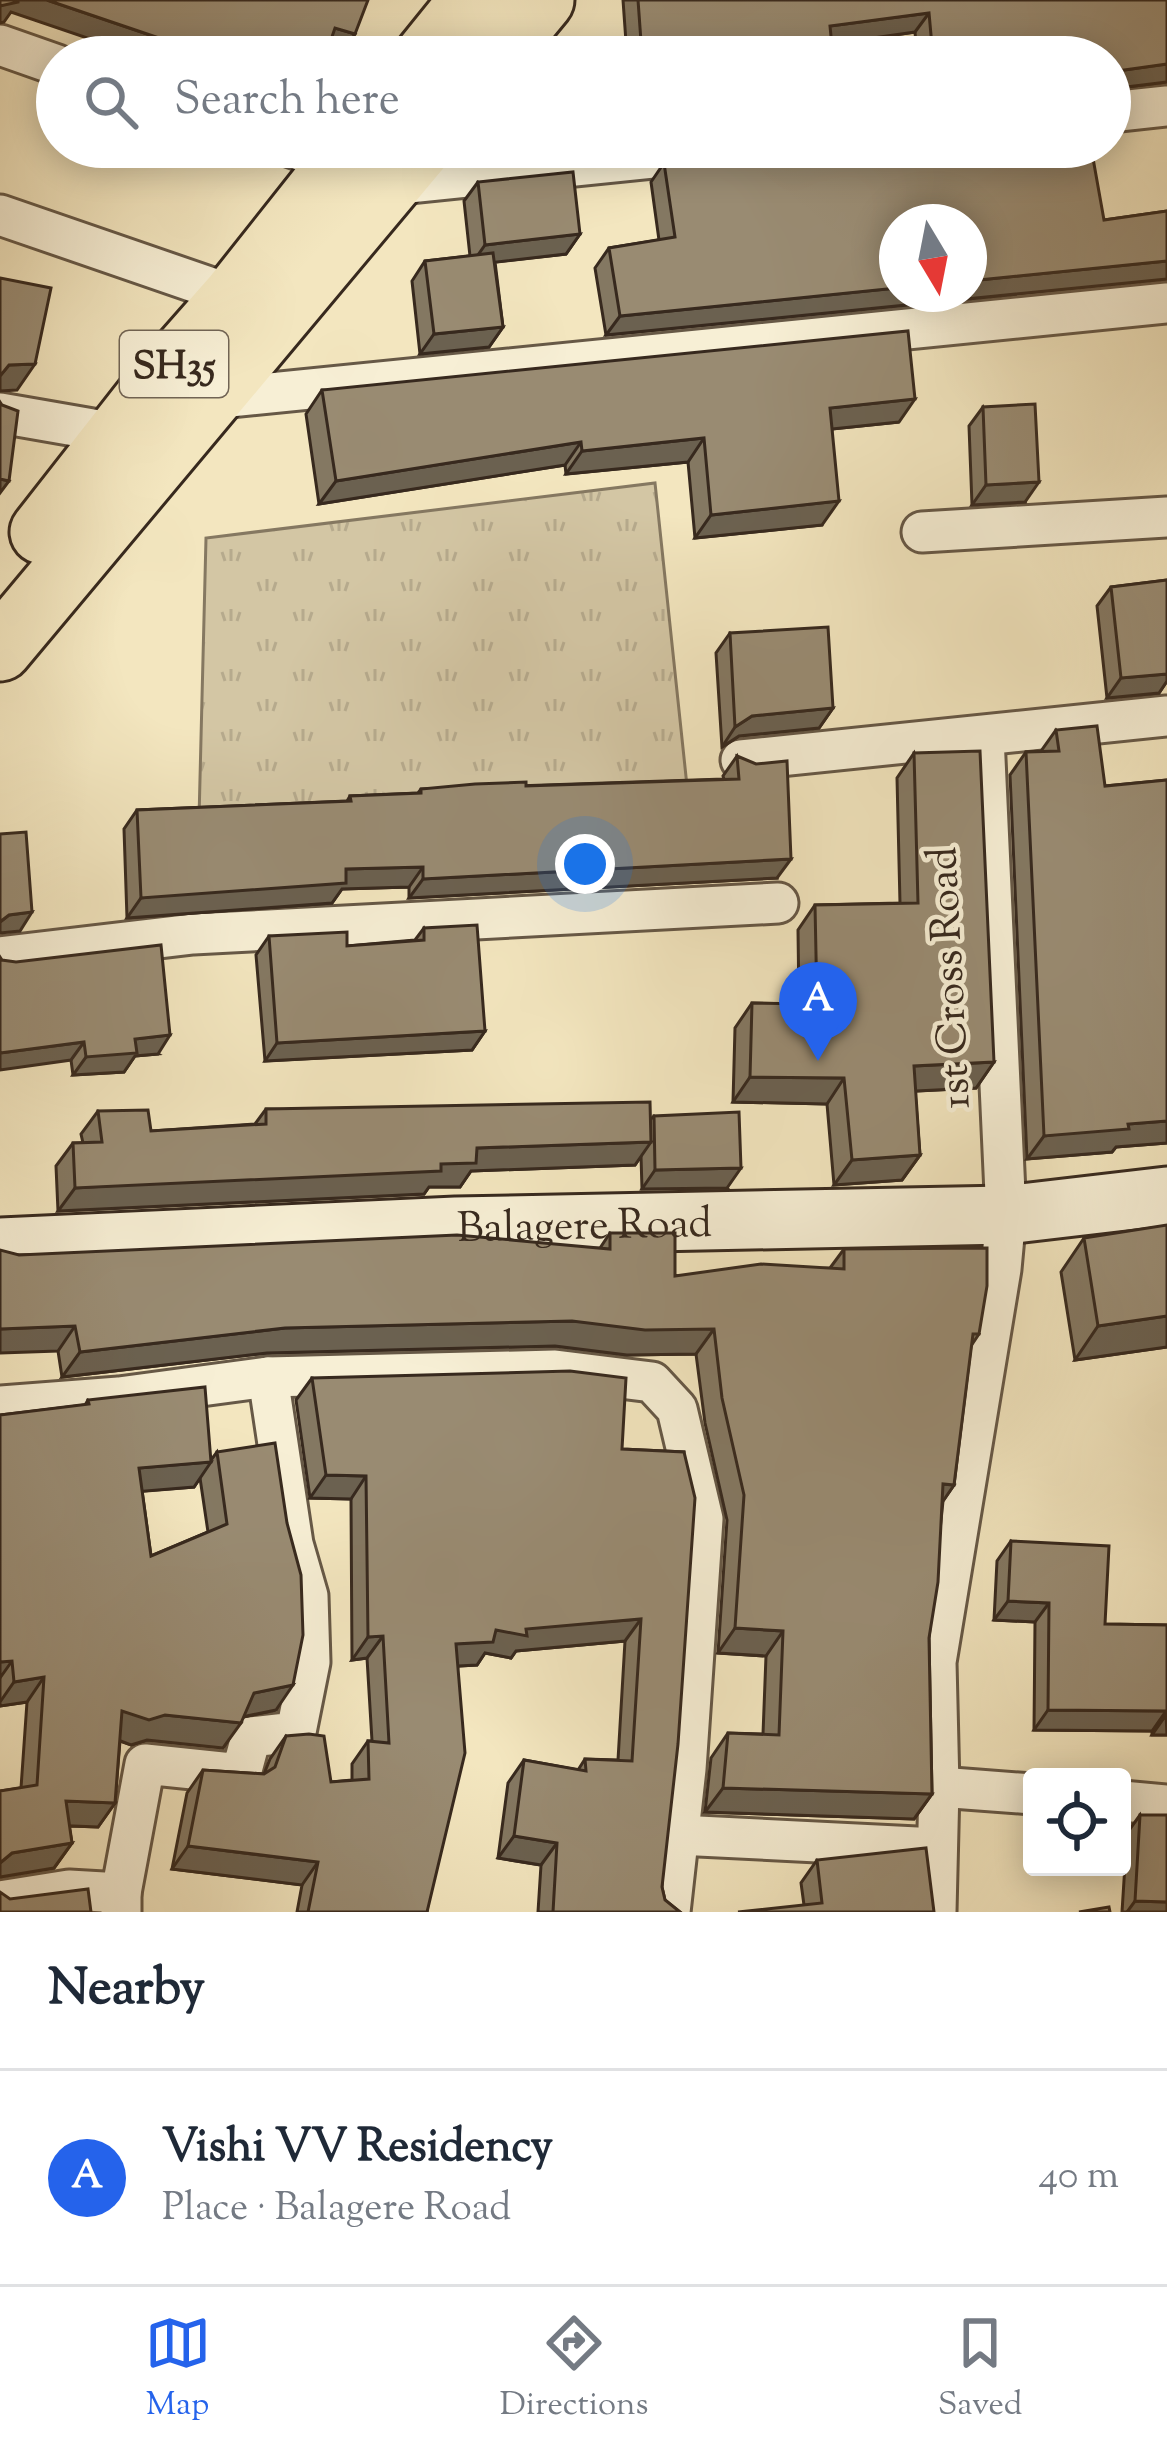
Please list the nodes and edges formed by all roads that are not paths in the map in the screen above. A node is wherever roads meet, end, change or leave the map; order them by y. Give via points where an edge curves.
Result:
1 (542, 0) edge
2 (454, 26) edge
3 (0, 45) edge
4 (36, 58) edge
5 (1167, 106) edge
6 (1131, 110) edge
7 (352, 168) edge
8 (0, 215) edge
9 (1167, 303) edge
10 (253, 311) junction
11 (210, 399) junction
12 (0, 412) edge
13 (121, 434) junction
14 (1167, 517) edge
15 (922, 532) dead end
16 (0, 585) edge
17 (0, 649) edge
18 (1167, 716) edge
19 (984, 737) junction
20 (741, 760) edge
21 (778, 903) dead end
22 (0, 957) edge
23 (1167, 1196) edge
24 (1006, 1215) junction
25 (0, 1247) edge
26 (268, 1377) junction
27 (0, 1406) edge
28 (939, 1787) junction
29 (1023, 1793) edge
30 (1131, 1803) edge
31 (1167, 1805) edge
32 (678, 1835) junction
33 (937, 1848) junction
34 (0, 1901) edge
35 (121, 1902) edge
36 (670, 1912) edge
37 (936, 1912) edge

1 - 2 main road
3 - 4 street
5 - 6 street
7 - 10 main road
8 - 10 street
9 - 11 street
10 - 11 main road
10 - 13 main road, SH35 via 160,380
11 - 17 main road
12 - 13 street
13 - 16 main road, SH35
14 - 15 street
18 - 19 street
19 - 20 street
19 - 24 street, 1st Cross Road
21 - 22 street via 193,934
23 - 24 street, Balagere Road
24 - 25 street, Balagere Road via 456,1226
24 - 28 street, 1st Cross Road via 936,1662
26 - 27 street
26 - 32 street via 555,1370 652,1382 677,1409 703,1519
26 - 35 street via 308,1596 310,1662 296,1732 251,1738 241,1774 145,1764
28 - 29 street
28 - 33 street, 1st Cross Road
30 - 31 street
32 - 33 street
32 - 36 street
33 - 37 street, 1st Cross Road
34 - 35 street via 69,1890

